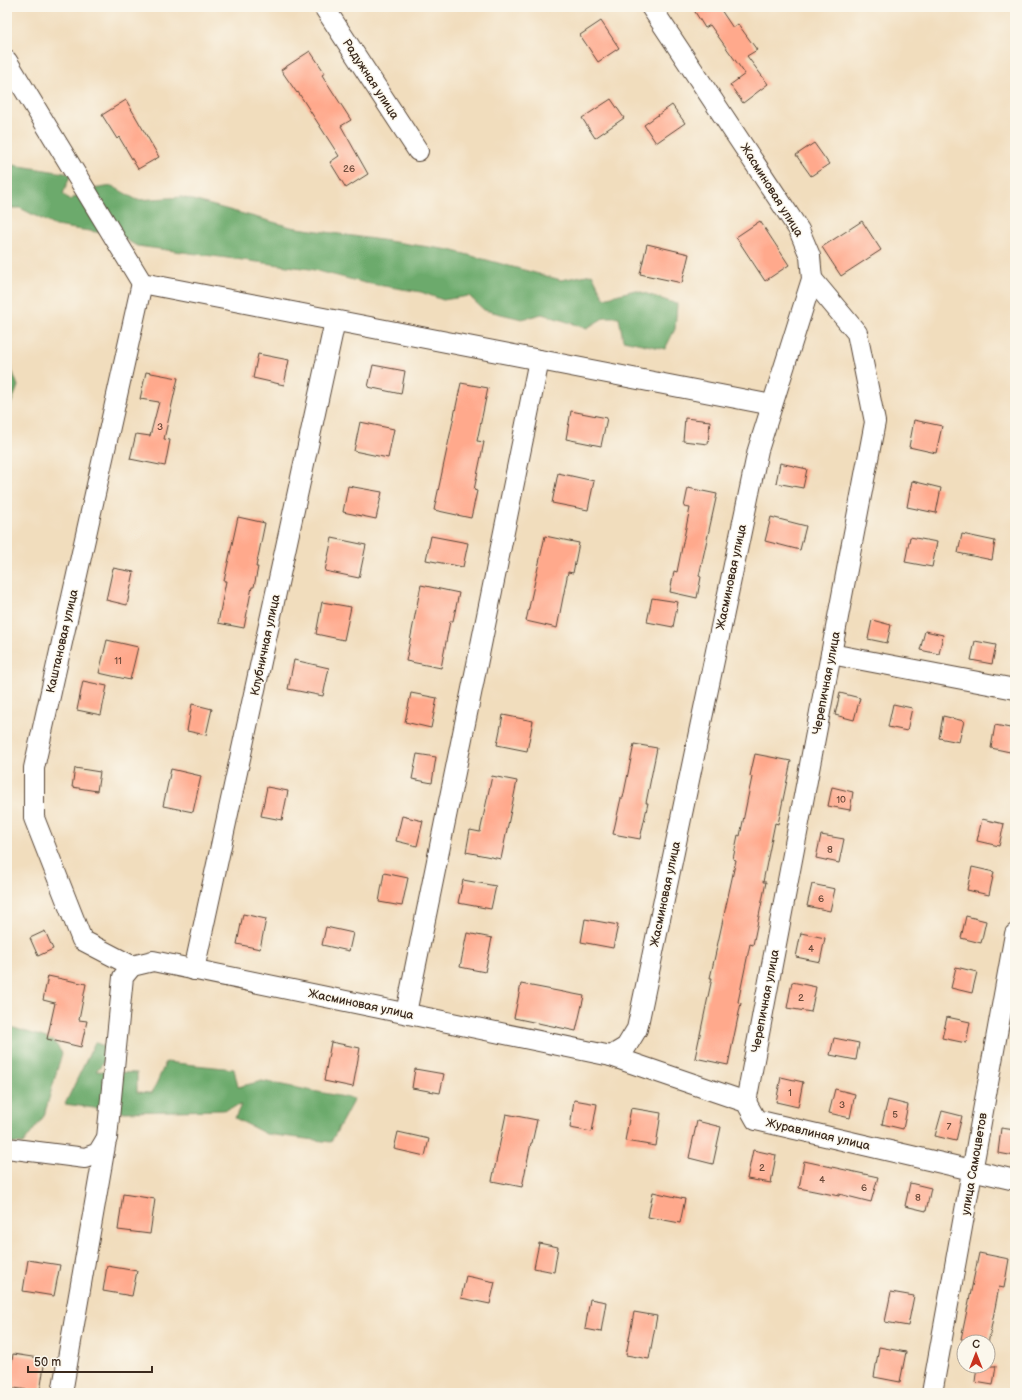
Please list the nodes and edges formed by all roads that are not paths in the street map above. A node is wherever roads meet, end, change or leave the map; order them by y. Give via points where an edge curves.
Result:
1 (324, 7) edge
2 (651, 7) edge
3 (7, 61) edge
4 (418, 151) dead end
5 (812, 279) junction
6 (142, 283) junction
7 (335, 320) junction
8 (539, 360) junction
9 (772, 405) junction
10 (831, 654) junction
11 (1015, 689) edge
12 (1015, 934) edge
13 (132, 966) junction
14 (194, 970) junction
15 (406, 1013) junction
16 (611, 1056) junction
17 (746, 1102) junction
18 (107, 1138) junction
19 (7, 1148) edge
20 (973, 1170) junction
21 (1015, 1180) edge
22 (62, 1393) edge
23 (932, 1393) edge

1 - 4 street, Радужная улица
2 - 5 street, Жасминовая улица via 799,230 810,256
3 - 6 street
5 - 9 street, Жасминовая улица
5 - 10 street, Черепичная улица via 857,334 875,422
6 - 7 street
6 - 13 street, Каштановая улица via 34,768 34,818 82,940
7 - 8 street
7 - 14 street, Клубничная улица
8 - 9 street
8 - 15 street
9 - 16 street, Жасминовая улица via 756,458 637,1029 626,1047
10 - 11 street
10 - 17 street, Черепичная улица
12 - 20 street, улица Самоцветов
13 - 14 street, Жасминовая улица via 153,961
13 - 18 street via 124,977
14 - 15 street, Жасминовая улица
15 - 16 street, Жасминовая улица
16 - 17 street
17 - 20 street, Журавлиная улица via 756,1120
18 - 19 street via 98,1153 85,1158
18 - 22 street
20 - 21 street, Журавлиная улица
20 - 23 street, улица Самоцветов

